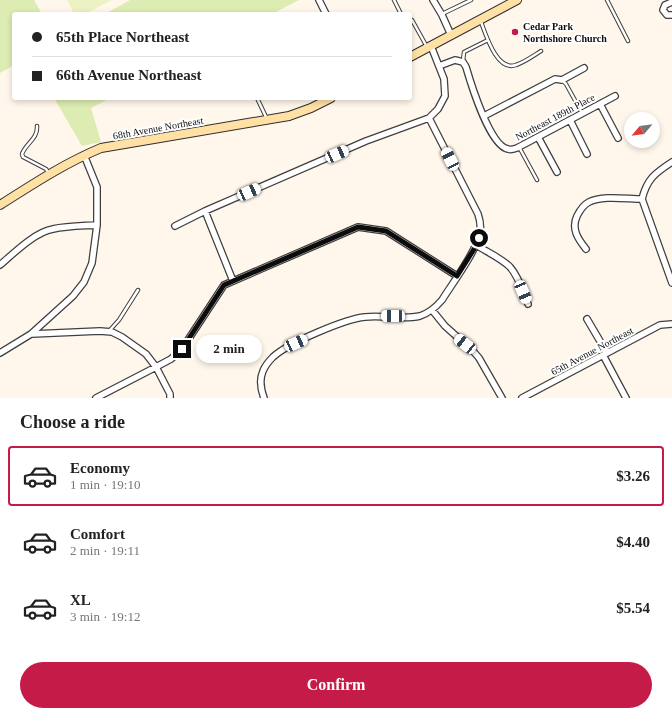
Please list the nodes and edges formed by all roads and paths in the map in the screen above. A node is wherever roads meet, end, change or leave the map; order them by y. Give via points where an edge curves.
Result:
1 (319, 0) edge
2 (394, 0) edge
3 (433, 0) edge
4 (471, 0) edge
5 (517, 0) edge
6 (607, 0) edge
7 (672, 2) edge
8 (325, 12) edge
9 (399, 12) edge
10 (442, 15) junction
11 (672, 15) edge
12 (412, 20) edge
13 (480, 20) junction
14 (451, 35) junction
15 (488, 40) junction
16 (628, 41) dead end
17 (429, 47) junction
18 (542, 51) dead end
19 (412, 56) edge
20 (463, 62) junction
21 (439, 66) junction
22 (584, 68) dead end
23 (562, 80) junction
24 (615, 96) dead end
25 (258, 100) edge
26 (327, 100) edge
27 (600, 104) junction
28 (582, 114) junction
29 (484, 116) junction
30 (429, 118) junction
31 (268, 119) junction
32 (570, 120) junction
33 (37, 126) dead end
34 (538, 137) junction
35 (618, 138) dead end
36 (519, 147) junction
37 (587, 154) dead end
38 (84, 155) junction
39 (672, 162) edge
40 (557, 172) dead end
41 (49, 174) junction
42 (537, 180) dead end
43 (642, 199) junction
44 (0, 205) edge
45 (205, 211) junction
46 (96, 225) junction
47 (174, 226) dead end
48 (476, 246) junction
49 (586, 249) dead end
50 (0, 265) edge
51 (457, 276) junction
52 (233, 281) junction
53 (672, 283) edge
54 (138, 290) dead end
55 (528, 304) dead end
56 (432, 310) junction
57 (587, 319) dead end
58 (672, 324) edge
59 (108, 332) junction
60 (31, 334) junction
61 (0, 353) edge
62 (605, 354) junction
63 (156, 367) junction
64 (96, 398) edge
65 (170, 398) edge
66 (264, 398) edge
67 (502, 398) edge
68 (522, 398) edge
69 (626, 398) edge

1 - 8 street
2 - 9 lane
3 - 10 street
4 - 10 lane
5 - 13 street
6 - 16 lane
7 - 11 street via 663,10 666,16
10 - 14 street
12 - 17 lane
13 - 14 street
13 - 15 lane
14 - 17 street
15 - 18 lane via 496,57 504,64 514,66
15 - 20 lane via 464,52
17 - 19 street
17 - 21 street
20 - 21 street via 455,60
20 - 29 street, Northeast 189th Place
21 - 30 street via 444,79 445,96
22 - 23 street
23 - 28 lane
23 - 29 street via 555,78
24 - 27 street, Northeast 189th Place
25 - 31 lane
26 - 31 street, 68th Avenue Northeast via 289,116
27 - 28 street, Northeast 189th Place
27 - 35 street
28 - 32 street, Northeast 189th Place
29 - 36 street, Northeast 189th Place via 502,147 508,150
30 - 45 street via 366,141
30 - 48 street via 478,214 481,228
31 - 38 street, 68th Avenue Northeast via 101,148
32 - 34 street, Northeast 189th Place
32 - 37 street
33 - 41 lane via 36,136 22,154
34 - 36 street, Northeast 189th Place
34 - 40 street
36 - 42 lane
38 - 41 street, 68th Avenue Northeast
38 - 46 street via 97,187
39 - 43 street via 657,171 649,180
41 - 44 street, 68th Avenue Northeast
43 - 49 street via 600,198 589,202 581,209 574,228 577,238
43 - 53 street
45 - 47 street
45 - 52 street
46 - 50 street via 52,229 39,234
46 - 60 street via 92,263 84,282 73,296
48 - 51 street
48 - 55 street via 511,268
51 - 52 street via 386,231 358,227
51 - 56 street via 442,300
52 - 63 street via 224,285 217,294 182,349
54 - 59 lane
56 - 66 street via 415,317 356,318 284,349 270,360 262,373 260,383
56 - 67 street via 479,358
57 - 62 street
58 - 62 street, 65th Avenue Northeast via 660,325
59 - 60 street
59 - 63 street via 133,344 146,354
60 - 61 street
62 - 68 street, 65th Avenue Northeast
62 - 69 street
63 - 64 street
63 - 65 street

